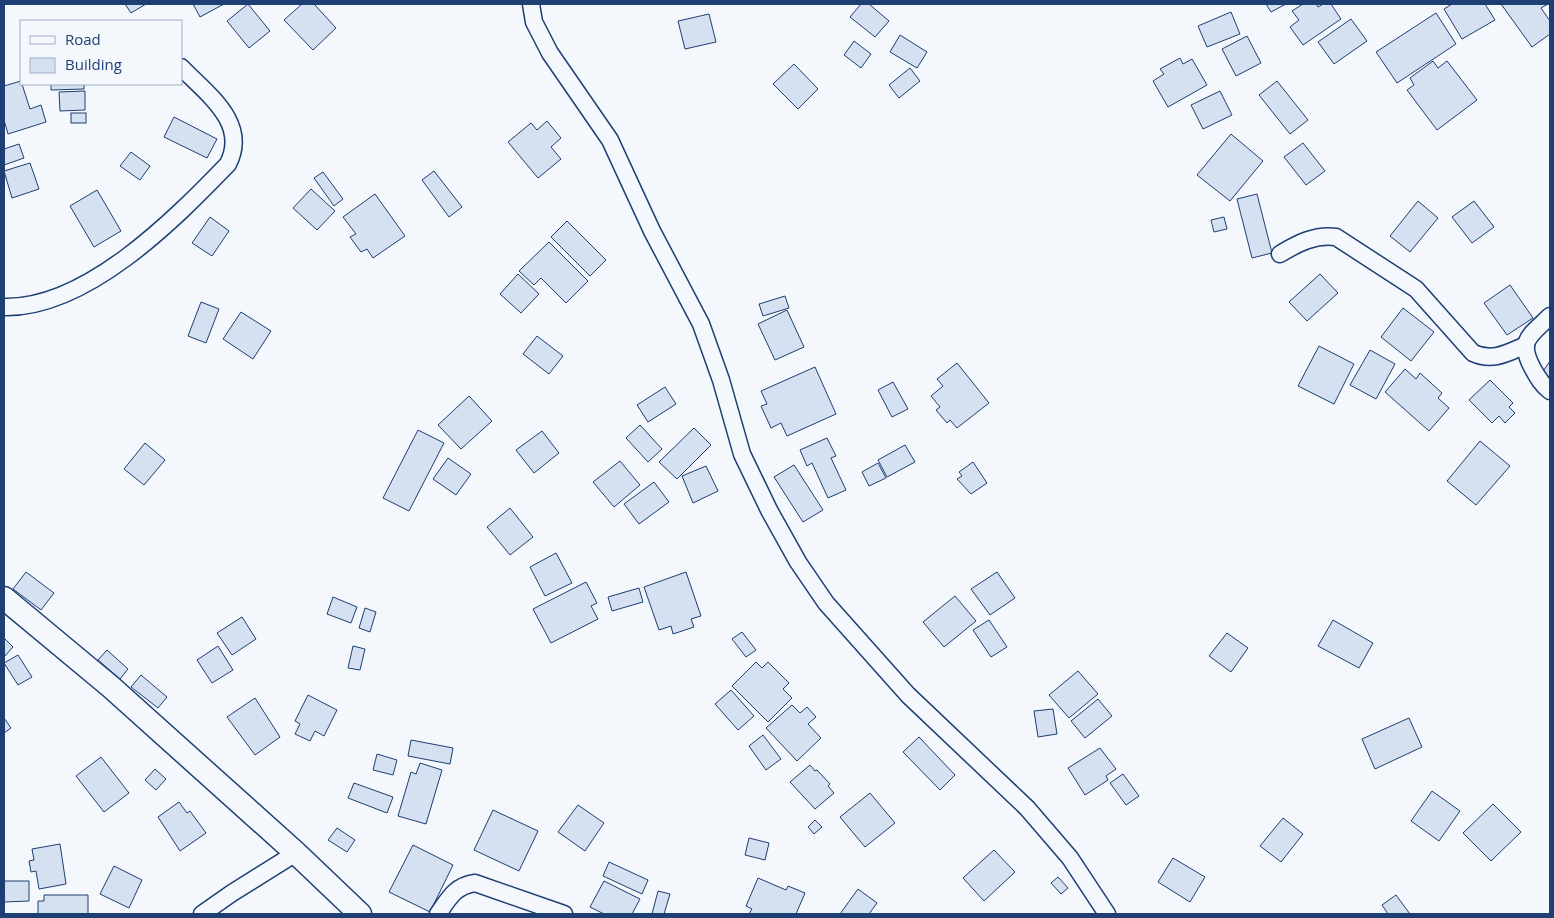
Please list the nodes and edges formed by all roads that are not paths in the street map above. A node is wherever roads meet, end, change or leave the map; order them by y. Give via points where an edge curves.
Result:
1 (531, 4) edge
2 (182, 68) edge
3 (1280, 254) dead end
4 (4, 307) edge
5 (1550, 316) edge
6 (1526, 344) junction
7 (1550, 391) edge
8 (4, 598) edge
9 (296, 853) junction
10 (202, 914) edge
11 (360, 914) edge
12 (438, 914) edge
13 (564, 914) edge
14 (1107, 914) edge

1 - 14 street via 534,22 550,53 610,140 652,232 701,324 742,454 798,562 826,603 908,695 1027,808 1070,858
2 - 4 street via 224,110 234,136 234,152 228,164 147,242 87,284 56,299
3 - 6 street via 1298,243 1325,236 1336,237 1416,289 1472,353 1483,358 1495,358
5 - 6 street
6 - 7 street via 1526,354 1542,385
8 - 9 main road via 111,687
9 - 10 street
9 - 11 main road
12 - 13 street via 463,885 475,883

